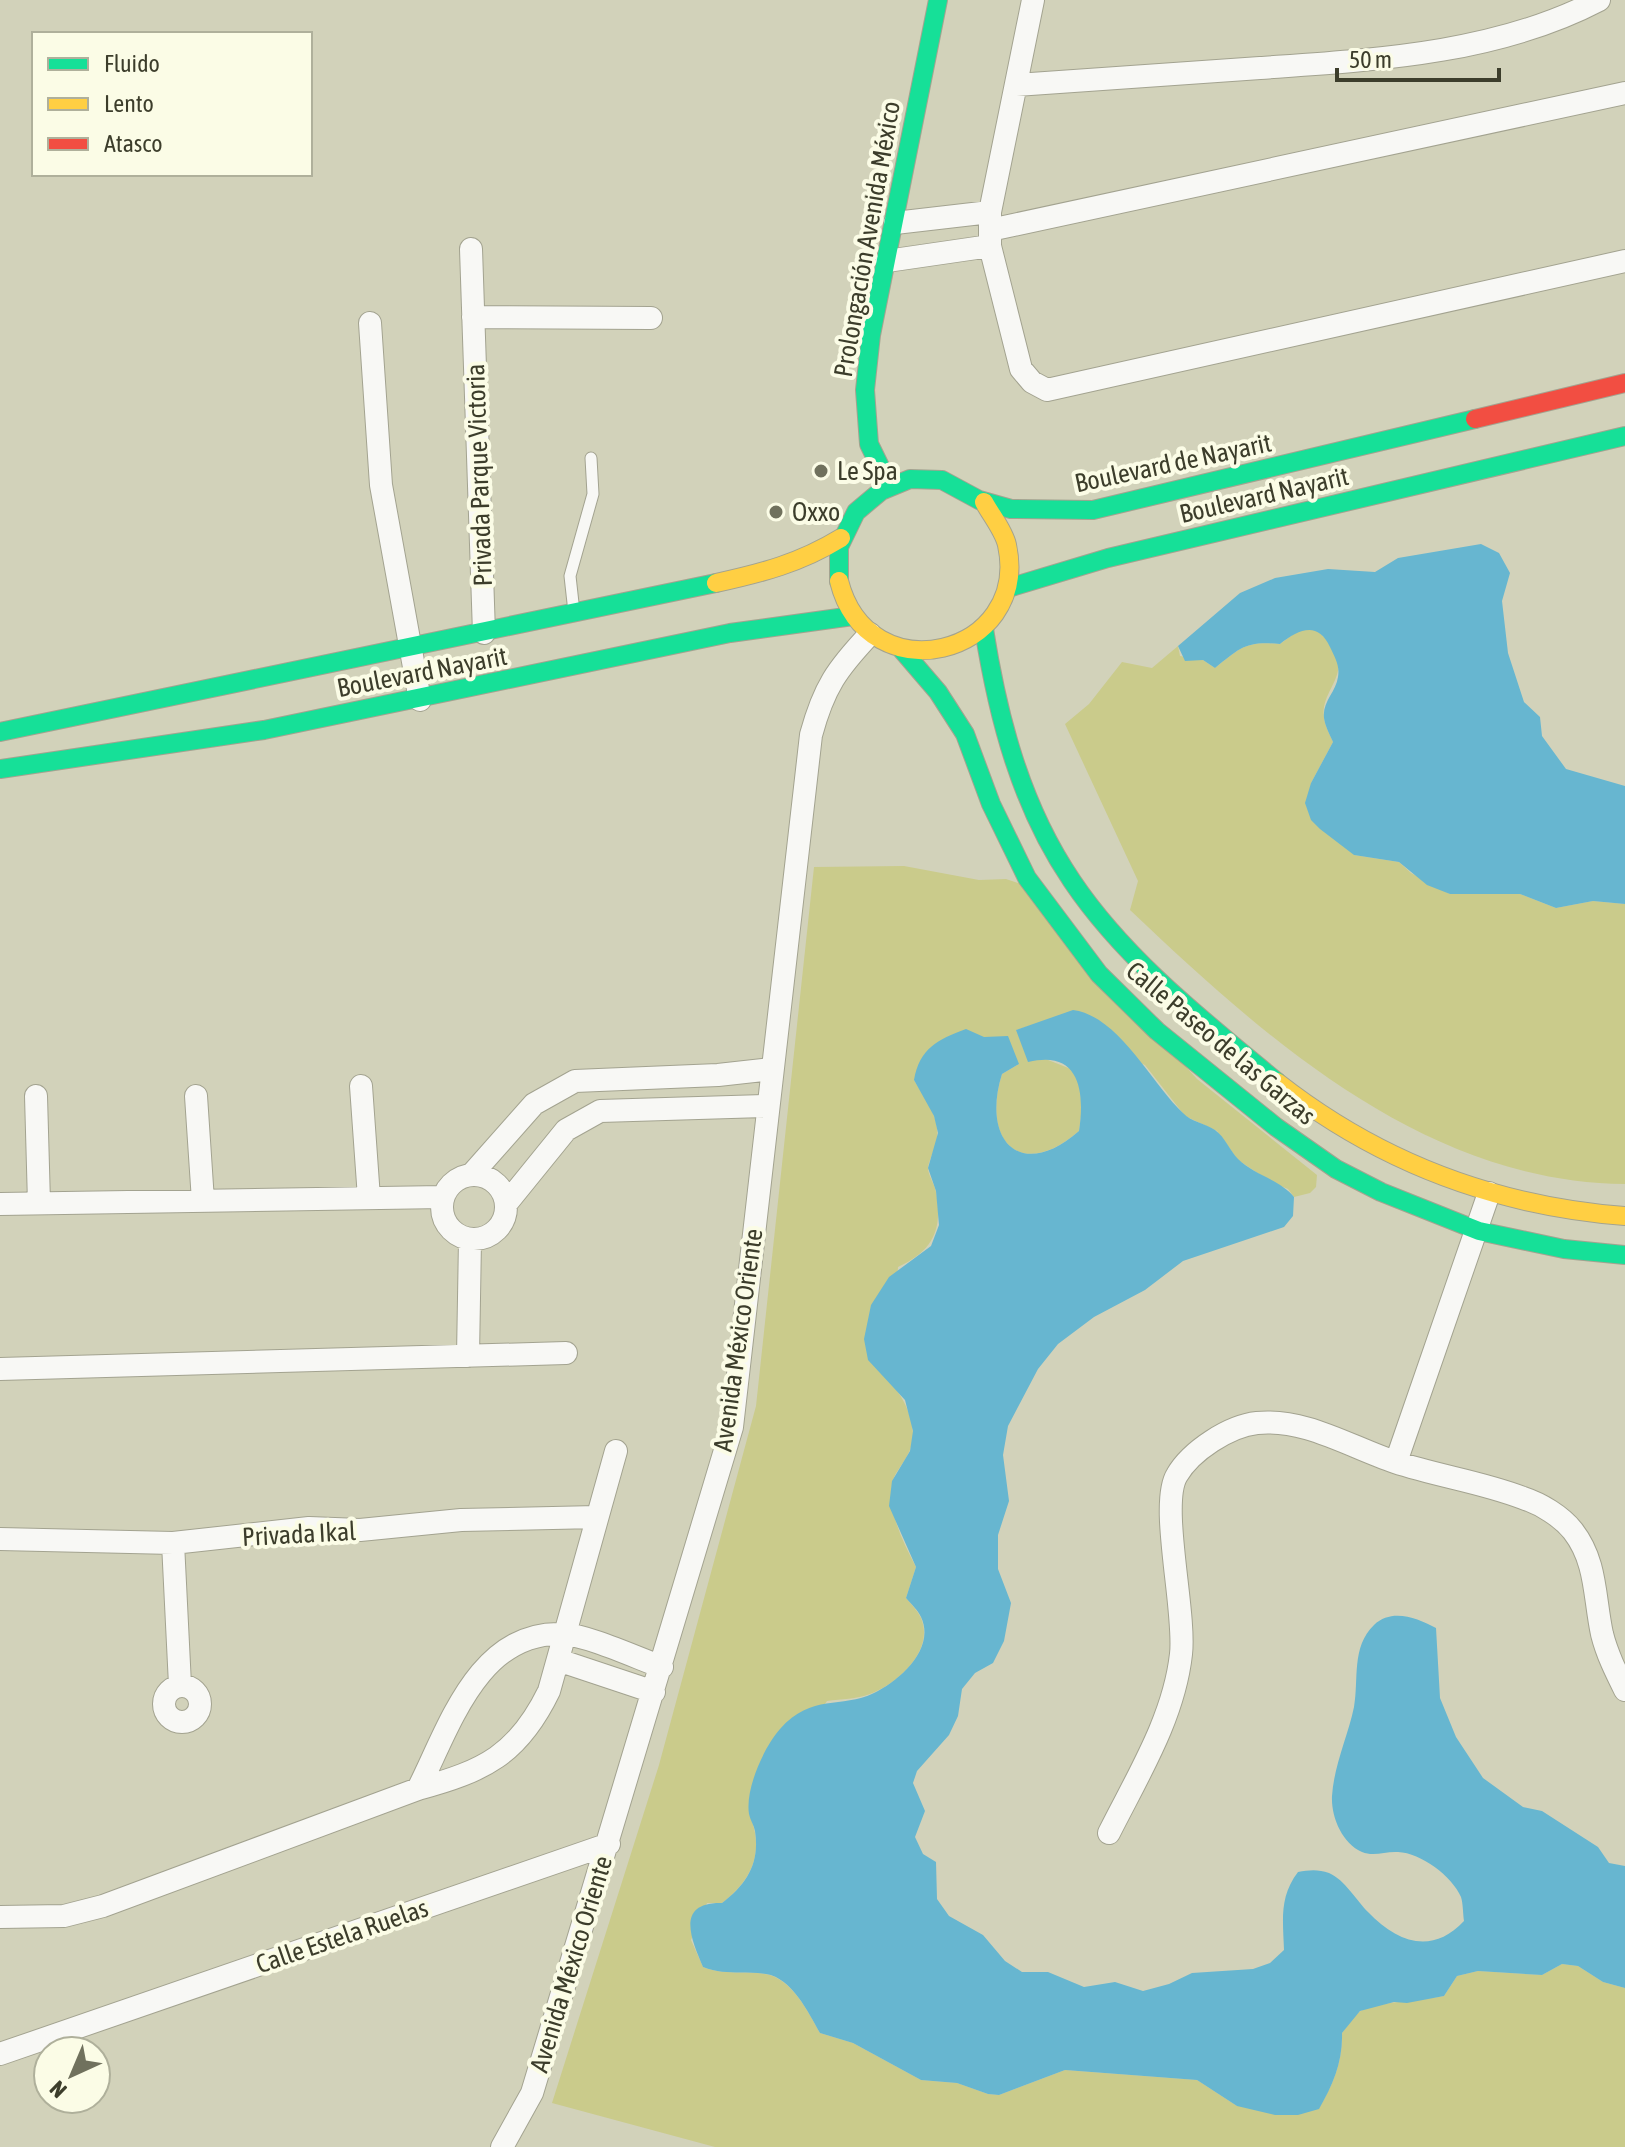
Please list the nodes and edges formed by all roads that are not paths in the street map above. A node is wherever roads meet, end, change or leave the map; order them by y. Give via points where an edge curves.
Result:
1 (938, 0) edge
2 (1033, 0) edge
3 (1599, 0) edge
4 (1016, 85) junction
5 (1625, 93) edge
6 (895, 223) junction
7 (990, 230) junction
8 (471, 249) dead end
9 (887, 261) junction
10 (1625, 261) edge
11 (473, 317) junction
12 (651, 318) dead end
13 (370, 323) dead end
14 (1625, 383) edge
15 (1502, 428) junction
16 (1625, 436) edge
17 (591, 458) dead end
18 (1512, 465) junction
19 (889, 485) junction
20 (984, 502) junction
21 (841, 538) junction
22 (1008, 588) junction
23 (574, 613) junction
24 (853, 616) junction
25 (984, 629) junction
26 (484, 633) junction
27 (870, 634) junction
28 (410, 649) junction
29 (902, 650) junction
30 (420, 700) junction
31 (0, 732) edge
32 (0, 769) edge
33 (1058, 860) junction
34 (1027, 878) junction
35 (772, 1069) junction
36 (361, 1086) dead end
37 (36, 1096) dead end
38 (196, 1096) dead end
39 (768, 1106) junction
40 (472, 1174) junction
41 (1489, 1193) junction
42 (443, 1197) junction
43 (369, 1198) junction
44 (203, 1201) junction
45 (39, 1203) junction
46 (0, 1204) edge
47 (506, 1204) junction
48 (1625, 1216) edge
49 (1479, 1231) junction
50 (470, 1240) junction
51 (1625, 1255) edge
52 (566, 1353) dead end
53 (468, 1356) junction
54 (0, 1369) edge
55 (616, 1451) dead end
56 (1396, 1462) junction
57 (597, 1517) junction
58 (0, 1539) edge
59 (173, 1543) junction
60 (565, 1634) junction
61 (558, 1660) junction
62 (662, 1667) junction
63 (180, 1685) dead end
64 (1625, 1690) edge
65 (654, 1692) junction
66 (418, 1789) junction
67 (1109, 1833) dead end
68 (609, 1844) junction
69 (0, 1917) edge
70 (0, 2054) edge
71 (507, 2139) edge

1 - 6 street, Prolongación Avenida México
2 - 4 street
3 - 4 street via 1441,51
4 - 7 street
5 - 7 street
6 - 7 street
6 - 9 street, Prolongación Avenida México
7 - 9 street
7 - 10 street via 1021,369 1047,390
8 - 11 street, Privada Parque Victoria
9 - 19 street, Prolongación Avenida México via 865,390 869,444
11 - 12 street
11 - 26 street, Privada Parque Victoria
13 - 28 street via 381,485
14 - 15 street, Boulevard de Nayarit
15 - 18 street
15 - 20 street, Boulevard de Nayarit via 1093,510 1054,514
16 - 18 street, Boulevard Nayarit
17 - 23 lane via 593,494 570,576
18 - 22 street, Boulevard Nayarit via 1108,558
19 - 20 street, Boulevard de Nayarit via 913,478 939,479
19 - 21 street, Boulevard de Nayarit via 859,507
20 - 22 street via 1008,542
21 - 23 street, Boulevard Nayarit via 776,570
21 - 24 street, Boulevard de Nayarit via 841,592
22 - 25 street, Boulevard de Nayarit
23 - 26 street, Boulevard Nayarit
24 - 27 street, Boulevard de Nayarit
24 - 30 street, Boulevard Nayarit via 780,623
25 - 29 street, Boulevard de Nayarit via 945,650
25 - 33 street, Calle Paseo de las Garzas via 1001,726
26 - 28 street, Boulevard Nayarit
27 - 29 street, Boulevard de Nayarit
27 - 35 street, Avenida México Oriente via 821,696 811,735
28 - 30 street
28 - 31 street, Boulevard Nayarit
29 - 34 street, Calle Paseo de las Garzas via 965,734
30 - 32 street, Boulevard Nayarit via 108,758
33 - 34 street
33 - 41 street, Calle Paseo de las Garzas via 1146,968 1306,1101 1362,1141 1427,1172
34 - 49 street, Calle Paseo de las Garzas via 1099,974 1157,1031 1276,1127 1347,1175
35 - 39 street, Avenida México Oriente
35 - 40 street via 575,1081 534,1104
36 - 43 street
37 - 45 street
38 - 44 street
39 - 47 street via 600,1111 566,1130
39 - 62 street, Avenida México Oriente via 732,1427
40 - 42 street via 454,1181
40 - 47 street via 501,1188
41 - 48 street, Calle Paseo de las Garzas
41 - 49 street
42 - 43 street
42 - 50 street via 442,1216 453,1232
43 - 44 street
44 - 45 street
45 - 46 street
47 - 50 street via 503,1223 489,1236
49 - 51 street, Calle Paseo de las Garzas
49 - 56 street
50 - 53 street
52 - 53 street
53 - 54 street
55 - 57 street
56 - 64 street via 1523,1497 1571,1529 1590,1558 1603,1636
56 - 67 street via 1297,1424 1255,1423 1222,1436 1176,1475 1169,1507 1180,1588 1181,1655 1163,1724
57 - 59 street, Privada Ikal via 309,1528
57 - 60 street
58 - 59 street, Privada Ikal
59 - 63 street
60 - 61 street
60 - 62 street
60 - 66 street via 504,1650 483,1668
61 - 65 street
61 - 66 street via 534,1721 498,1759 467,1776
62 - 65 street, Avenida México Oriente
65 - 68 street, Avenida México Oriente
66 - 69 street via 103,1906 64,1916
68 - 70 street, Calle Estela Ruelas
68 - 71 street, Avenida México Oriente via 532,2093

